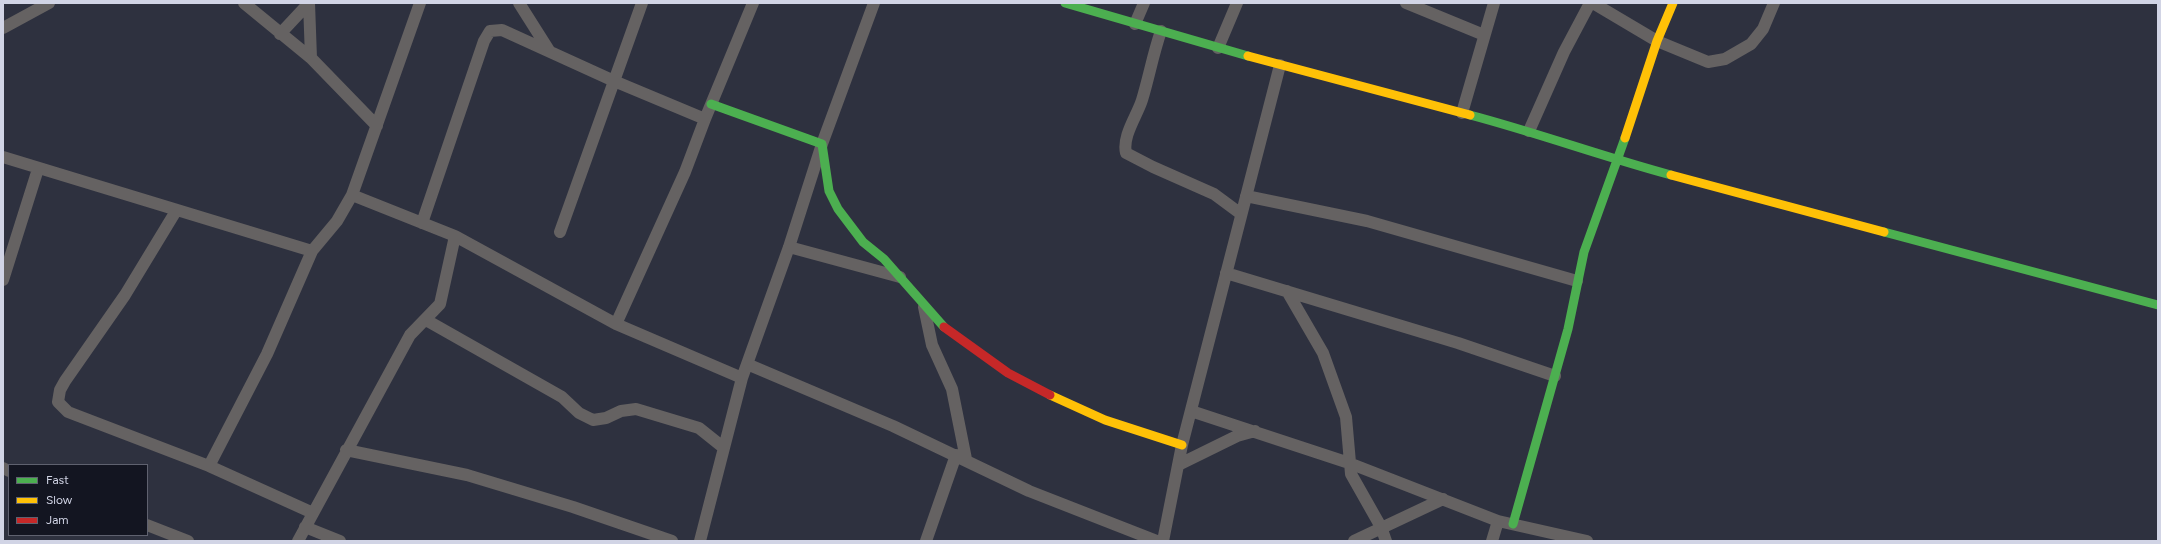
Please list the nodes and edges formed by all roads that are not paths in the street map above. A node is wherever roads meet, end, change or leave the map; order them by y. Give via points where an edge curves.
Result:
1 (49, 3) edge
2 (244, 3) edge
3 (309, 3) edge
4 (420, 3) edge
5 (519, 3) edge
6 (642, 3) edge
7 (753, 3) edge
8 (874, 3) edge
9 (1065, 3) edge
10 (1144, 3) edge
11 (1237, 3) edge
12 (1406, 3) edge
13 (1494, 3) edge
14 (1590, 3) edge
15 (1593, 3) edge
16 (1673, 3) edge
17 (1774, 3) edge
18 (1135, 24) junction
19 (3, 28) edge
20 (1161, 31) junction
21 (280, 34) junction
22 (1484, 35) junction
23 (1658, 41) junction
24 (1218, 48) junction
25 (550, 52) junction
26 (311, 58) junction
27 (1280, 65) junction
28 (614, 81) junction
29 (711, 104) junction
30 (1462, 113) junction
31 (705, 119) junction
32 (377, 126) junction
33 (1529, 131) junction
34 (822, 144) junction
35 (3, 157) edge
36 (1618, 161) junction
37 (38, 169) junction
38 (352, 195) junction
39 (1246, 196) junction
40 (176, 210) junction
41 (1241, 214) junction
42 (422, 223) junction
43 (560, 232) dead end
44 (455, 236) junction
45 (789, 247) junction
46 (312, 251) junction
47 (1226, 273) junction
48 (901, 277) junction
49 (3, 280) edge
50 (1577, 282) junction
51 (1287, 291) junction
52 (2158, 305) edge
53 (924, 306) junction
54 (426, 320) junction
55 (616, 324) junction
56 (747, 364) junction
57 (1555, 376) junction
58 (742, 378) junction
59 (1191, 411) junction
60 (1255, 431) junction
61 (1182, 446) junction
62 (724, 448) junction
63 (346, 450) junction
64 (961, 457) junction
65 (1349, 463) junction
66 (1178, 465) junction
67 (209, 466) junction
68 (1443, 499) junction
69 (313, 513) junction
70 (1498, 521) junction
71 (1513, 524) junction
72 (148, 525) edge
73 (305, 527) junction
74 (1381, 527) junction
75 (659, 539) edge
76 (188, 541) edge
77 (298, 541) edge
78 (340, 541) edge
79 (672, 541) edge
80 (700, 541) edge
81 (926, 541) edge
82 (1157, 541) edge
83 (1163, 541) edge
84 (1354, 541) edge
85 (1386, 541) edge
86 (1492, 541) edge
87 (1587, 541) edge

1 - 19 street
2 - 21 street
3 - 21 street
3 - 26 street
4 - 32 street
5 - 25 street
6 - 28 street
7 - 29 street
8 - 34 street
9 - 18 street
10 - 18 street
11 - 24 street
12 - 22 street
13 - 22 street
14 - 33 street via 1564,52
15 - 23 street
16 - 23 street
17 - 23 street via 1763,29 1751,44 1725,59 1708,62
18 - 20 street
20 - 24 street
20 - 41 street via 1142,101 1127,139 1126,153 1153,168 1214,194
21 - 26 street
22 - 30 street
23 - 36 street
24 - 27 street
25 - 28 street
25 - 42 street via 502,30 490,31 484,41
26 - 32 street
27 - 30 street
27 - 39 street
28 - 31 street
28 - 43 street
29 - 31 street
29 - 34 street
30 - 33 street
31 - 55 street via 685,172
32 - 38 street
33 - 36 street
34 - 45 street
34 - 48 street via 828,191 838,209 863,242
35 - 37 street
36 - 50 street via 1584,252
36 - 52 street
37 - 40 street
37 - 49 street
38 - 42 street
38 - 46 street via 337,221
39 - 41 street
39 - 50 street via 1366,221
40 - 46 street
40 - 67 street via 125,294 65,381 58,402 68,412
41 - 47 street
42 - 44 street
44 - 54 street via 440,304
44 - 55 street
45 - 48 street
45 - 56 street
46 - 67 street via 267,354
47 - 51 street
47 - 59 street
48 - 53 street
50 - 57 street
51 - 57 street via 1458,343
51 - 65 street via 1323,353 1336,386 1346,417
53 - 61 street via 952,334 1008,372 1058,399 1105,420
53 - 64 street via 932,346 952,389
54 - 62 street via 562,397 579,413 593,420 636,409 700,428
54 - 63 street via 410,335
55 - 58 street
56 - 58 street
56 - 64 street
57 - 71 street
58 - 62 street
59 - 60 street
59 - 61 street
60 - 65 street
60 - 66 street via 1237,436
61 - 66 street
62 - 80 street
63 - 69 street
63 - 75 street via 467,474 572,506
64 - 81 street
64 - 82 street via 1029,491
65 - 68 street
65 - 74 street via 1354,480
66 - 83 street
67 - 69 street
68 - 70 street
68 - 74 street
69 - 73 street
70 - 71 street
70 - 86 street
71 - 87 street
72 - 76 street
73 - 77 street
73 - 78 street
74 - 84 street
74 - 85 street
75 - 79 street

